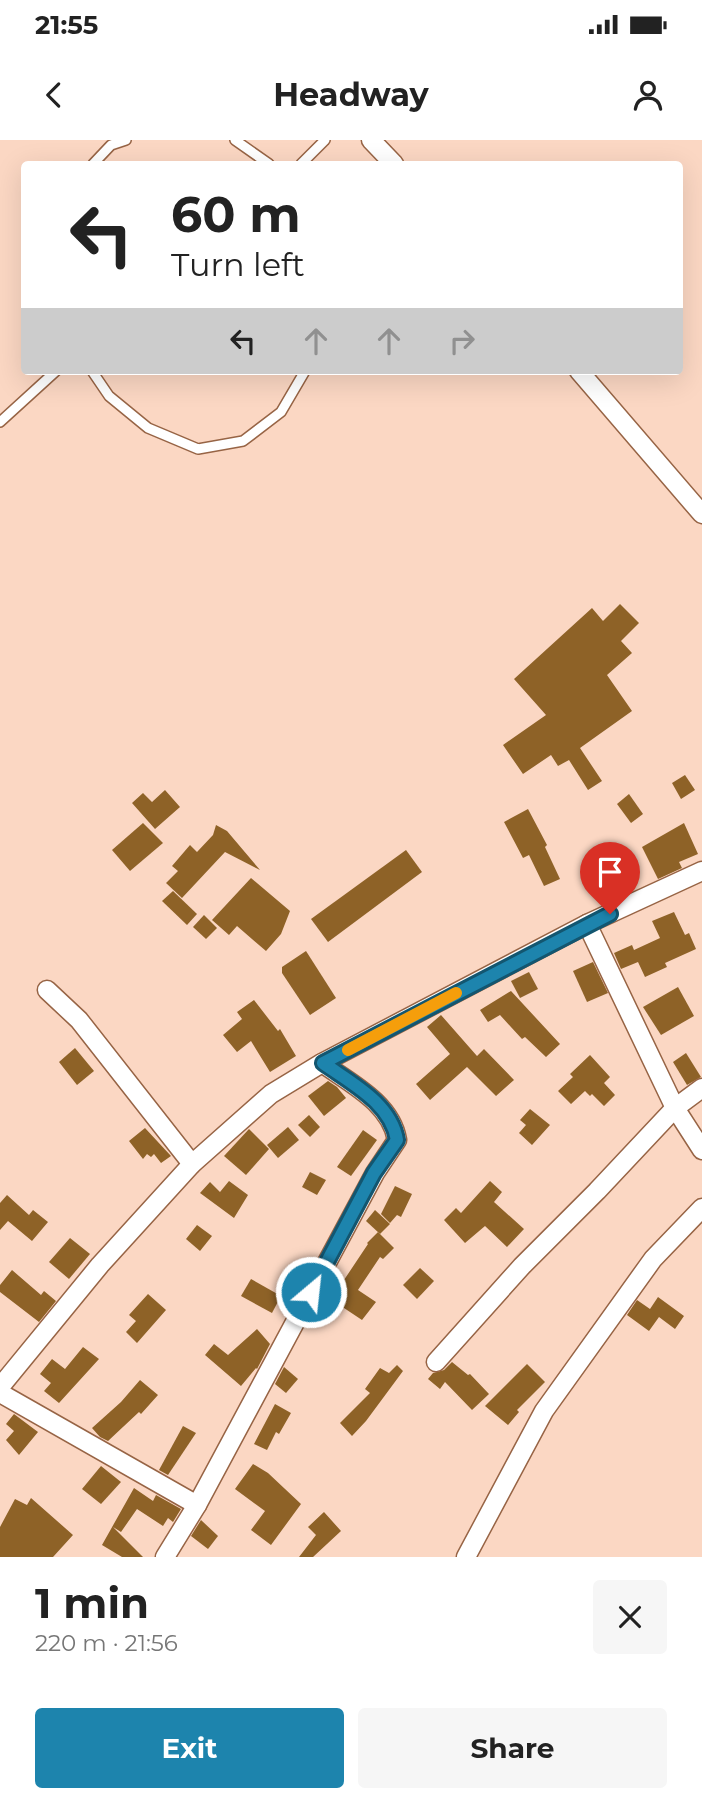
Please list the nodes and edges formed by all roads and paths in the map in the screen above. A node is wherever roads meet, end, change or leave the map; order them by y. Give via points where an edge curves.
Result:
1 (126, 140) edge
2 (235, 140) edge
3 (325, 140) edge
4 (371, 140) edge
5 (96, 161) edge
6 (266, 161) edge
7 (304, 161) edge
8 (391, 161) edge
9 (52, 375) edge
10 (95, 375) edge
11 (303, 375) edge
12 (582, 375) edge
13 (0, 422) edge
14 (702, 514) edge
15 (702, 871) edge
16 (587, 924) junction
17 (47, 990) dead end
18 (323, 1063) junction
19 (702, 1088) edge
20 (675, 1108) junction
21 (702, 1150) edge
22 (192, 1164) junction
23 (702, 1208) edge
24 (436, 1362) dead end
25 (0, 1387) edge
26 (0, 1393) edge
27 (197, 1505) junction
28 (165, 1557) edge
29 (466, 1557) edge

1 - 5 lane via 111,145
2 - 6 lane
3 - 7 lane
4 - 8 street
9 - 13 lane
10 - 11 lane via 109,396 148,428 198,449 243,441 281,412
12 - 14 street
15 - 16 street
16 - 18 street
16 - 20 street
17 - 22 street via 79,1020
18 - 22 street via 271,1094
18 - 27 street via 384,1110 395,1125 397,1140 374,1173
19 - 20 street
20 - 21 street
20 - 24 street
22 - 25 street via 100,1265
23 - 29 street via 653,1259 544,1411
26 - 27 street
27 - 28 street

